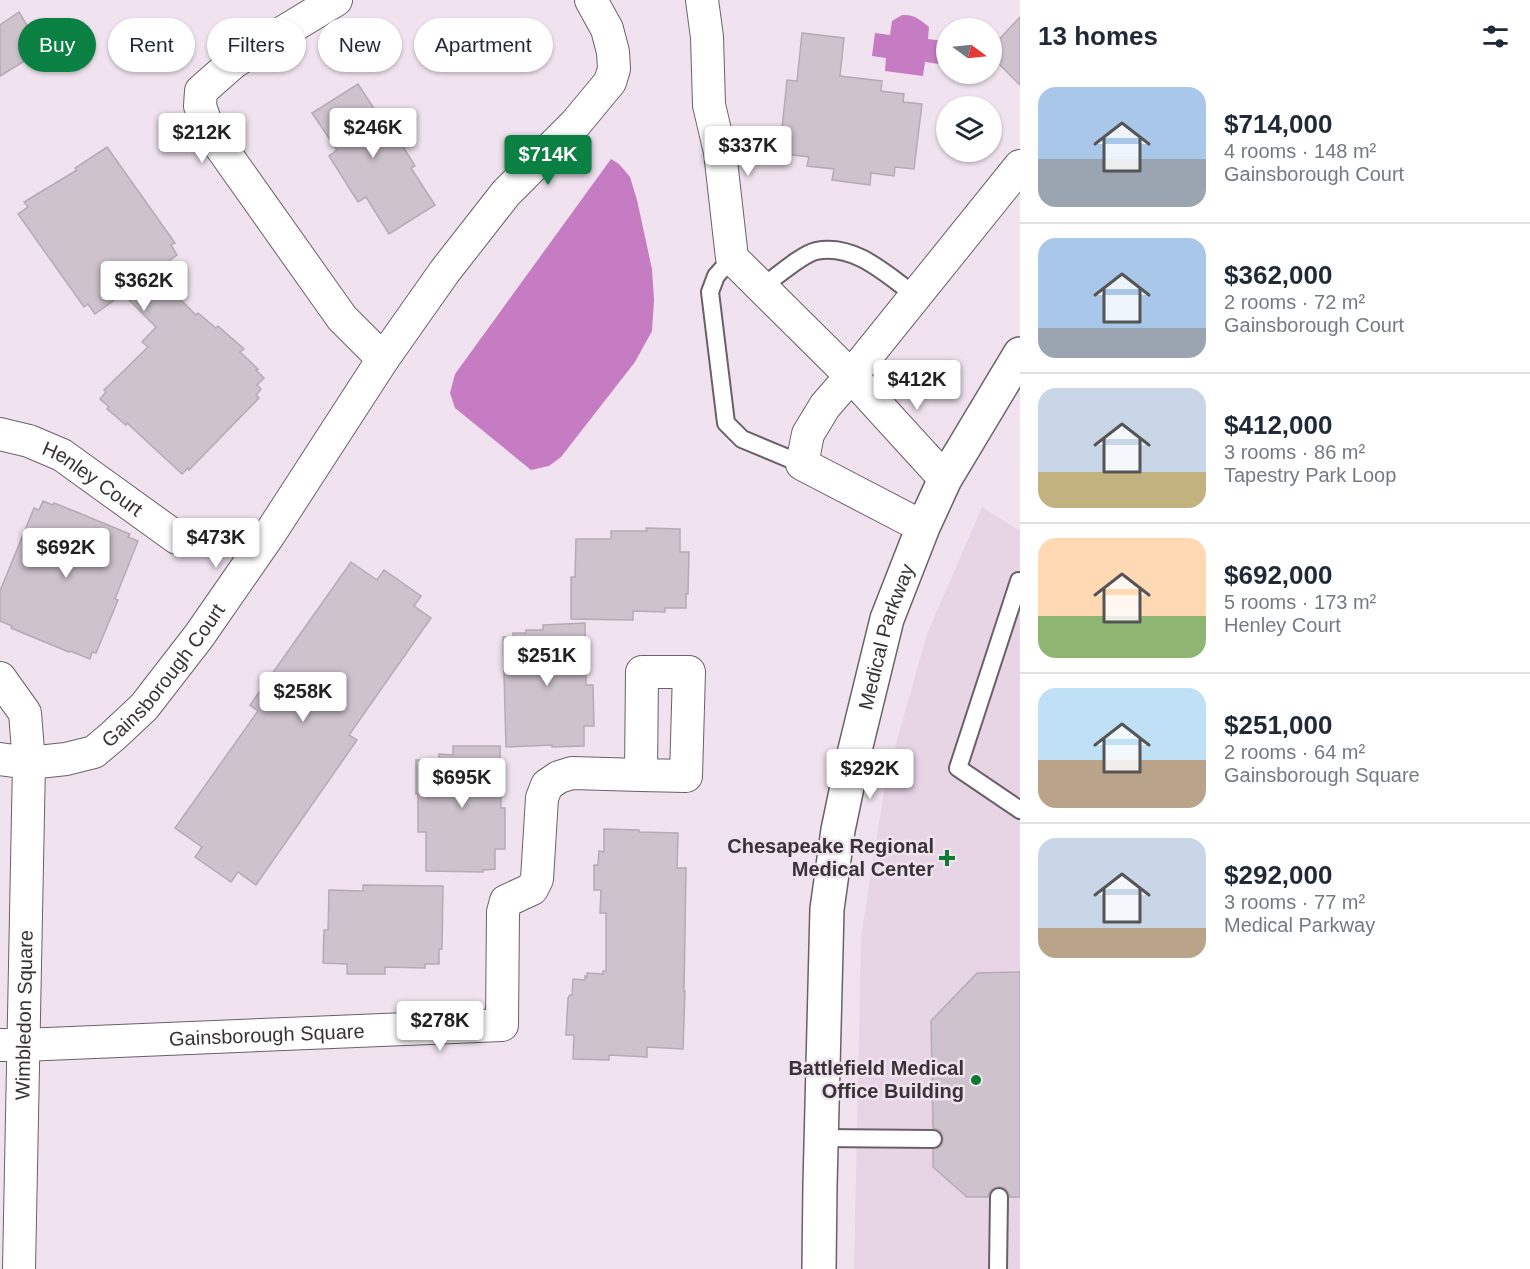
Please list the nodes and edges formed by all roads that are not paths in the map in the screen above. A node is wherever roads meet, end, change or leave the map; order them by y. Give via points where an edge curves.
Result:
1 (336, 0) edge
2 (591, 0) edge
3 (702, 0) edge
4 (1020, 166) edge
5 (732, 258) junction
6 (762, 287) junction
7 (916, 296) junction
8 (1020, 354) edge
9 (383, 359) junction
10 (851, 376) junction
11 (0, 434) edge
12 (802, 464) junction
13 (945, 479) junction
14 (923, 527) junction
15 (177, 538) dead end
16 (1020, 581) edge
17 (0, 678) edge
18 (15, 761) edge
19 (642, 775) dead end
20 (1020, 810) edge
21 (12, 1045) edge
22 (821, 1138) junction
23 (933, 1139) dead end
24 (999, 1197) dead end
25 (19, 1269) edge
26 (819, 1269) edge
27 (998, 1269) edge

1 - 9 street via 234,62 201,91 200,106 208,129 336,310
2 - 9 street, Gainsborough Court via 608,29 614,69 610,82 576,123 506,193
3 - 5 street via 709,105 720,152
4 - 7 street
5 - 6 street
5 - 12 lane via 716,276 710,292 726,423 742,439
6 - 7 lane via 815,251 840,250 863,258
6 - 10 street
7 - 10 street
8 - 13 street, Medical Parkway
9 - 18 street, Gainsborough Court via 269,535 144,707 94,752 66,759
10 - 12 street via 825,406 808,434
10 - 13 street
11 - 15 street, Henley Court via 62,455
12 - 14 street
13 - 14 street, Medical Parkway
14 - 22 street, Medical Parkway via 887,619 838,830 827,909
16 - 20 lane via 958,768
17 - 18 street, Wimbledon Square via 25,713
18 - 21 street, Wimbledon Square
19 - 21 street, Gainsborough Square via 572,773 547,785 542,798 537,879 532,889 506,901 502,912 502,1025
21 - 25 street, Wimbledon Square
22 - 23 lane
22 - 26 street, Medical Parkway
24 - 27 lane

